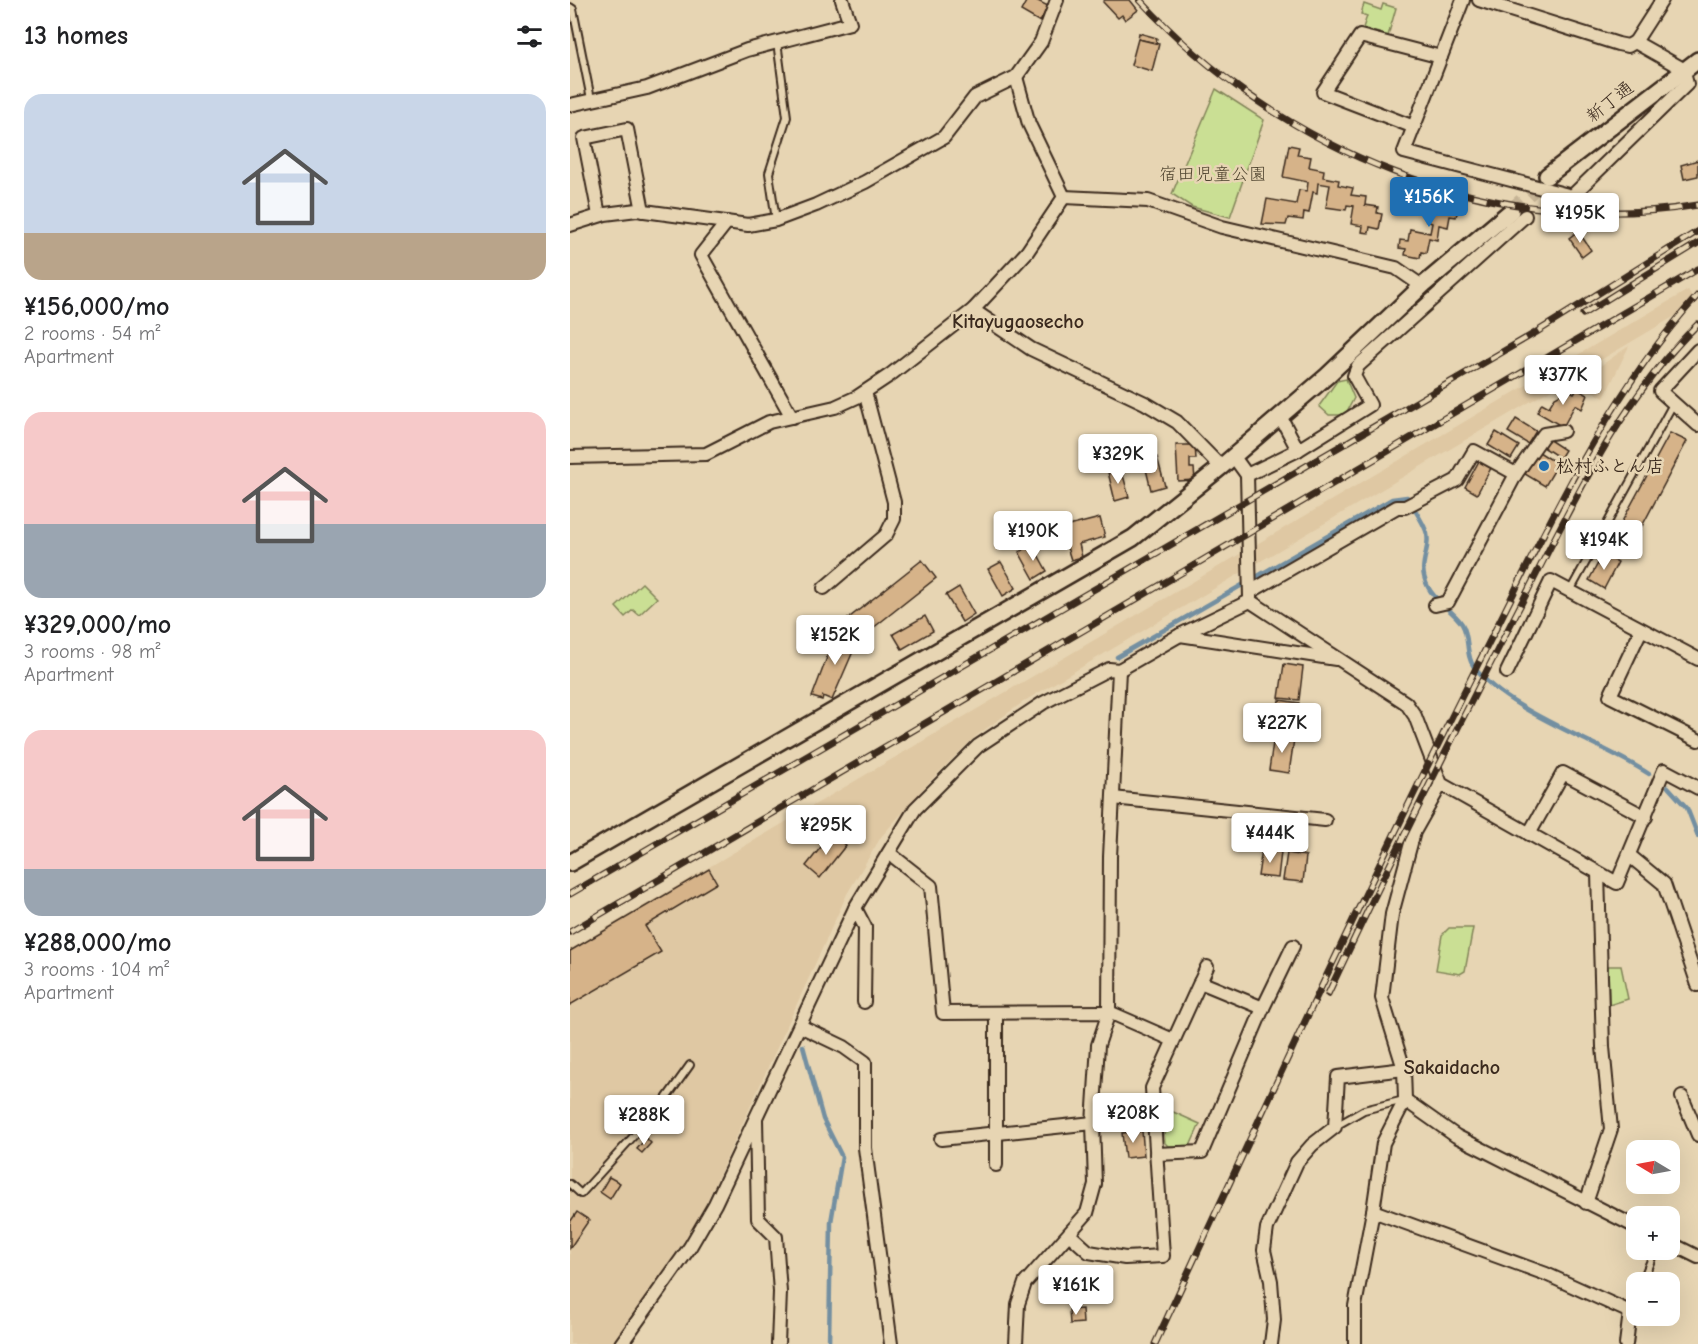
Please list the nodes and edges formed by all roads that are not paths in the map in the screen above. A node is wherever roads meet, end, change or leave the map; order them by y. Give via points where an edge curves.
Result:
1 (842, 0) edge
2 (1057, 0) edge
3 (1463, 0) edge
4 (1479, 0) edge
5 (1662, 0) edge
6 (570, 7) edge
7 (777, 40) junction
8 (1635, 42) junction
9 (1441, 57) junction
10 (1698, 60) edge
11 (1683, 69) junction
12 (1016, 76) junction
13 (591, 99) junction
14 (570, 105) edge
15 (1414, 127) junction
16 (1547, 176) tunnel mouth
17 (1064, 197) junction
18 (643, 211) junction
19 (1518, 214) joint
20 (599, 215) junction
21 (776, 220) junction
22 (727, 222) junction
23 (570, 225) edge
24 (1422, 286) junction
25 (973, 310) junction
26 (1698, 350) edge
27 (865, 392) junction
28 (1673, 404) junction
29 (792, 417) junction
30 (1280, 417) junction
31 (1698, 425) edge
32 (1563, 431) dead end
33 (1298, 450) junction
34 (570, 457) edge
35 (1234, 457) junction
36 (1221, 467) junction
37 (1248, 474) junction
38 (1516, 474) junction
39 (824, 588) dead end
40 (1570, 591) junction
41 (1250, 597) junction
42 (1435, 606) dead end
43 (1641, 630) junction
44 (1180, 635) junction
45 (1340, 659) junction
46 (1698, 659) edge
47 (1119, 670) junction
48 (1507, 672) dead end
49 (1698, 740) edge
50 (1441, 784) junction
51 (1698, 788) edge
52 (1113, 798) junction
53 (1646, 817) junction
54 (1325, 819) dead end
55 (1529, 834) junction
56 (889, 853) junction
57 (1630, 856) junction
58 (570, 863) edge
59 (1598, 873) junction
60 (855, 908) junction
61 (1293, 946) dead end
62 (1207, 967) dead end
63 (1200, 982) junction
64 (1698, 985) edge
65 (864, 1002) dead end
66 (1263, 1008) junction
67 (1109, 1012) junction
68 (996, 1013) junction
69 (800, 1026) junction
70 (1173, 1040) junction
71 (690, 1065) dead end
72 (1404, 1069) junction
73 (1682, 1097) dead end
74 (1405, 1100) junction
75 (756, 1119) junction
76 (1093, 1123) junction
77 (1335, 1127) junction
78 (998, 1132) junction
79 (1698, 1135) edge
80 (940, 1140) dead end
81 (1156, 1154) junction
82 (996, 1165) dead end
83 (570, 1184) edge
84 (1586, 1203) junction
85 (1373, 1210) junction
86 (1626, 1222) edge
87 (1069, 1234) junction
88 (1680, 1248) edge
89 (1698, 1257) edge
90 (1626, 1310) edge
91 (1628, 1326) edge
92 (621, 1344) edge
93 (778, 1344) edge
94 (891, 1344) edge
95 (1016, 1344) edge
96 (1271, 1344) edge
97 (1355, 1344) edge
98 (1626, 1344) edge

1 - 7 street via 850,23
2 - 12 street via 1041,42
3 - 9 street
4 - 8 street via 1618,44 1628,46
5 - 8 street
6 - 13 lane
7 - 13 street via 647,88
7 - 21 lane via 787,117 769,173
8 - 11 street
9 - 15 street
9 - 15 street via 1360,36 1323,92
10 - 11 street, 新丁通
11 - 15 street via 1687,84 1572,196 1404,152
11 - 16 street, 新丁通
12 - 17 street via 1029,124
12 - 21 street via 975,97 944,136 866,182
13 - 14 street
17 - 24 street via 1148,201 1222,227 1396,268
17 - 25 street via 1027,252
18 - 20 street
18 - 20 street via 627,129 584,138
18 - 22 street
19 - 24 street
19 - 33 street via 1358,366 1354,376 1370,405
20 - 23 street
21 - 22 street via 748,225
22 - 29 street via 701,255
24 - 30 street
25 - 27 street
25 - 36 street via 1031,349 1178,422
26 - 28 street via 1660,392
27 - 29 street via 835,407
27 - 39 street via 894,502 894,519 886,535
28 - 31 street
28 - 40 lane
29 - 34 street via 769,422 706,454
30 - 33 street
30 - 35 street
32 - 38 street via 1544,434
33 - 37 street
35 - 36 street
35 - 37 street
36 - 58 street via 1133,538
37 - 41 street
38 - 41 street via 1474,451 1456,480 1397,507
38 - 42 street via 1448,602
40 - 43 street
40 - 48 street via 1551,581
41 - 44 street
41 - 45 street
43 - 46 street
43 - 49 street via 1610,696
44 - 45 street
44 - 47 street
45 - 50 street via 1406,702
47 - 52 street
47 - 56 street via 1109,669 1043,703 978,746 915,809
50 - 55 street
50 - 72 street via 1414,832 1392,914 1382,998
51 - 53 street via 1664,770
52 - 54 street
52 - 67 street
53 - 55 street via 1563,773
53 - 57 street
55 - 59 street
56 - 60 street
56 - 68 street via 931,886 943,1013
57 - 59 street via 1617,884
57 - 64 street via 1664,884
59 - 84 street via 1603,1047 1611,1129
60 - 65 street via 865,927
60 - 69 street
61 - 66 street
62 - 63 street
63 - 66 street
63 - 70 street
66 - 81 street via 1202,1152
67 - 68 street
67 - 70 street
67 - 76 street via 1098,1045
68 - 78 street
69 - 75 street
69 - 94 street via 865,1062 865,1148
70 - 81 street via 1152,1088
71 - 83 lane via 660,1107 581,1194
72 - 74 street
72 - 77 street via 1338,1077
73 - 79 street
74 - 77 lane via 1364,1110
74 - 84 street via 1456,1136
74 - 85 street via 1383,1143
75 - 92 street via 690,1247
75 - 93 street via 758,1220 776,1237
76 - 78 street
76 - 87 street via 1094,1192 1087,1214
77 - 96 street via 1297,1162 1267,1228 1264,1250 1274,1320
78 - 80 street
78 - 82 street
81 - 87 street via 1163,1256 1125,1258 1089,1252
84 - 86 street
85 - 90 street via 1546,1274
85 - 97 street via 1354,1306
87 - 95 street via 1025,1283 1018,1304
88 - 89 street
91 - 98 street

